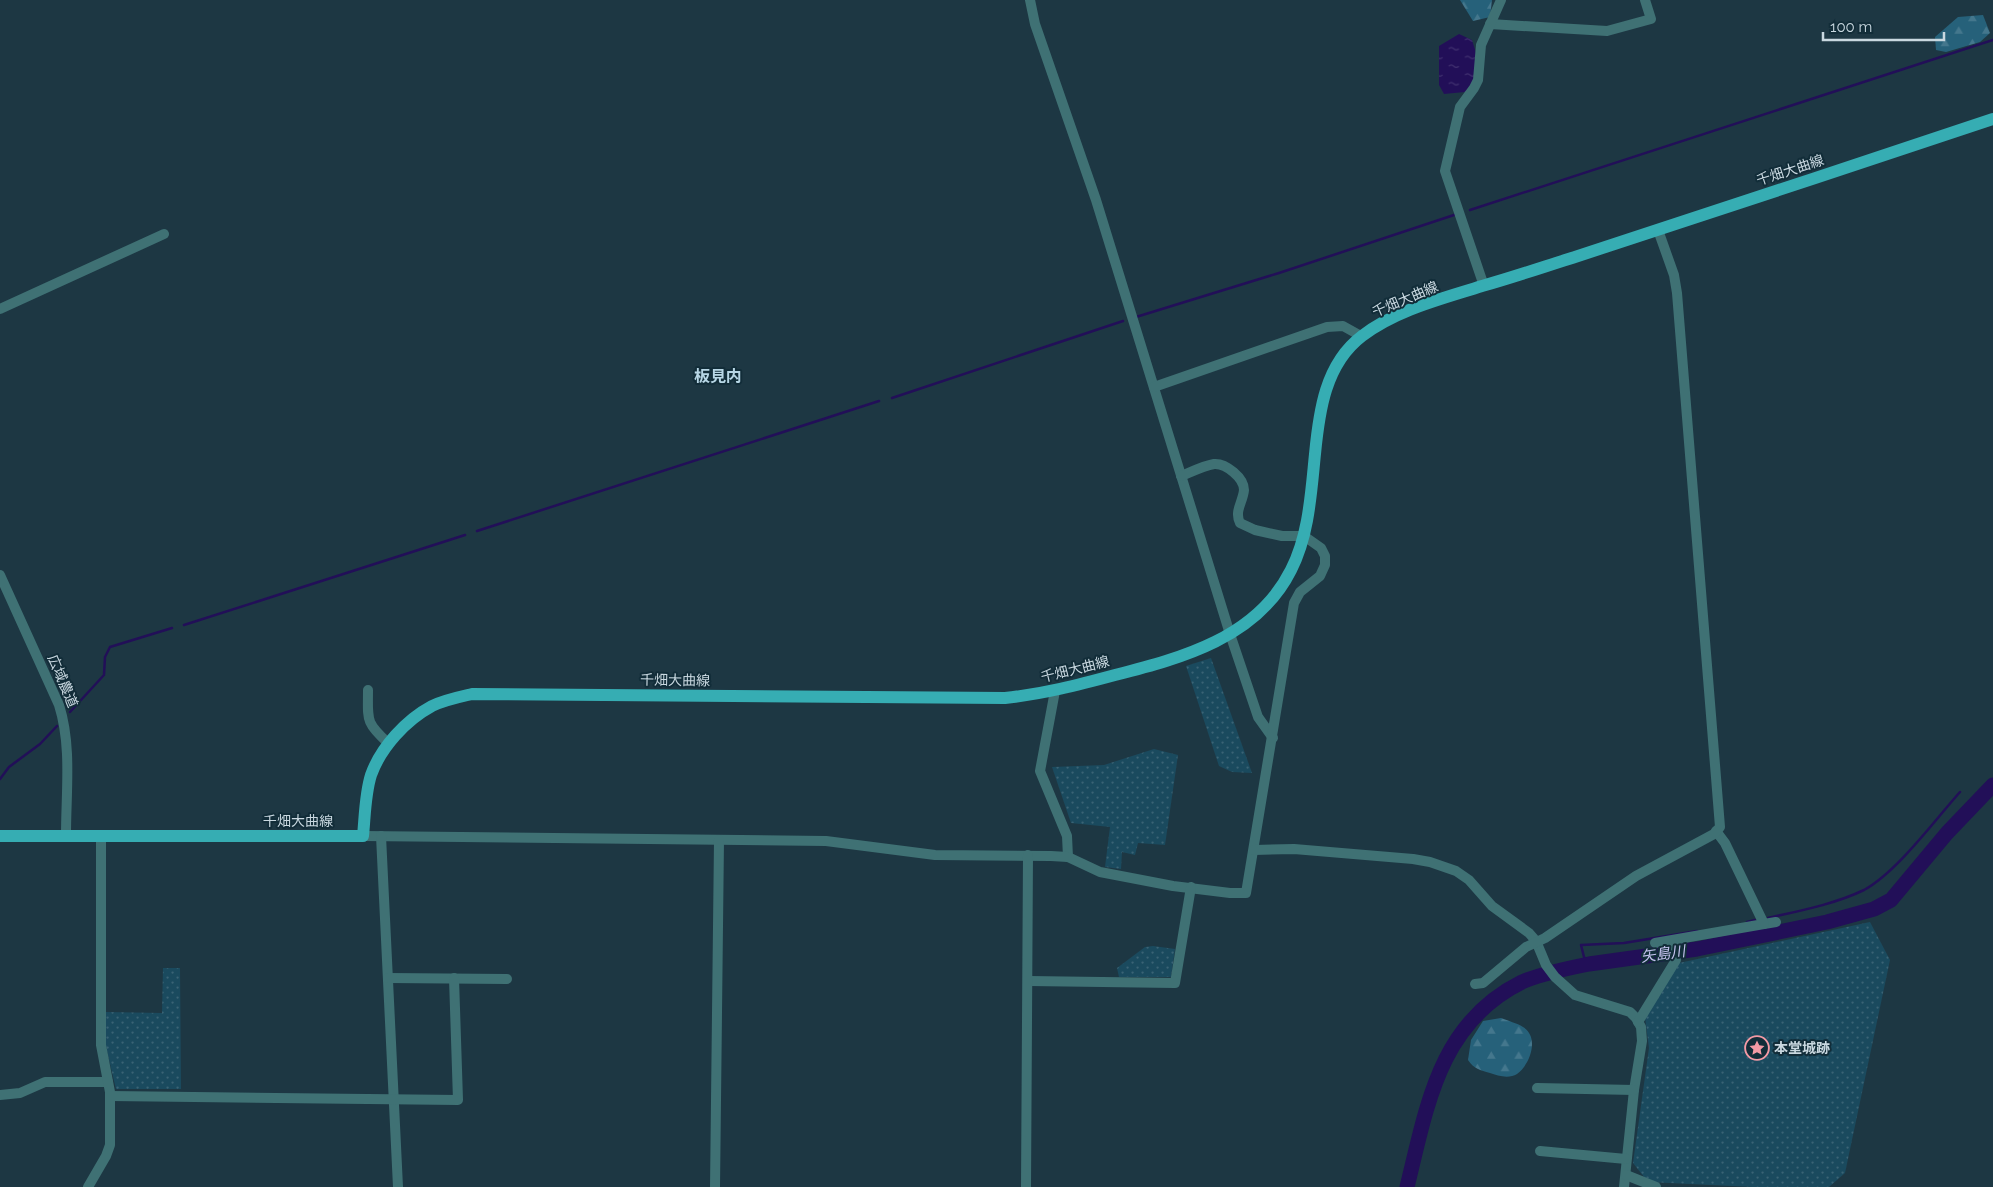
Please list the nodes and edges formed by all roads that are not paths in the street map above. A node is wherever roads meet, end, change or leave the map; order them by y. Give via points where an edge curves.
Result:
1 (1030, 0) edge
2 (1501, 0) edge
3 (1645, 0) edge
4 (1490, 24) junction
5 (1993, 119) edge
6 (1658, 230) junction
7 (164, 234) dead end
8 (1484, 286) junction
9 (0, 309) edge
10 (1361, 336) junction
11 (1154, 387) junction
12 (1181, 476) junction
13 (1304, 536) junction
14 (0, 575) edge
15 (1230, 634) junction
16 (368, 690) dead end
17 (1055, 690) junction
18 (1272, 738) junction
19 (388, 743) junction
20 (1716, 831) junction
21 (66, 835) junction
22 (0, 836) edge
23 (100, 836) junction
24 (363, 836) junction
25 (381, 836) junction
26 (719, 840) junction
27 (1254, 850) junction
28 (1028, 855) junction
29 (1068, 857) junction
30 (1191, 887) junction
31 (1776, 922) dead end
32 (1764, 924) junction
33 (1536, 941) junction
34 (1674, 941) junction
35 (1655, 944) dead end
36 (388, 978) junction
37 (454, 978) junction
38 (507, 979) dead end
39 (1029, 981) junction
40 (1475, 984) dead end
41 (1638, 1022) junction
42 (108, 1082) junction
43 (1537, 1088) dead end
44 (1634, 1090) junction
45 (0, 1095) edge
46 (110, 1096) junction
47 (393, 1098) junction
48 (1540, 1151) dead end
49 (1626, 1159) junction
50 (1626, 1175) junction
51 (88, 1187) edge
52 (398, 1187) edge
53 (715, 1187) edge
54 (1026, 1187) edge
55 (1624, 1187) edge
56 (1656, 1187) edge

1 - 11 street via 1035,24 1096,200
2 - 4 street
3 - 4 street via 1651,19 1607,31
4 - 8 street via 1481,45 1478,80 1460,107 1445,171
5 - 6 main road, 千畑大曲線
6 - 8 main road, 千畑大曲線
6 - 20 street via 1677,293 1720,821
7 - 9 street
8 - 10 main road, 千畑大曲線 via 1404,313
10 - 11 street via 1343,326 1327,327
10 - 13 main road, 千畑大曲線 via 1337,363 1325,392
11 - 12 street
12 - 13 street via 1215,464 1221,465 1237,474 1244,484 1238,512 1240,523 1282,536
12 - 15 street
13 - 15 main road, 千畑大曲線 via 1282,585 1260,610
13 - 18 street via 1321,548 1325,565 1320,576 1300,592 1294,603
14 - 21 street, 広域農道 via 64,720
15 - 17 main road, 千畑大曲線 via 1172,661
15 - 18 street via 1258,717
16 - 19 street via 368,720
17 - 19 main road, 千畑大曲線 via 1005,698 472,694 431,706
17 - 29 street via 1040,771 1067,836
18 - 27 street
19 - 24 main road, 千畑大曲線 via 370,776
20 - 32 street
20 - 33 street via 1636,876
21 - 22 main road, 千畑大曲線
21 - 23 main road, 千畑大曲線
23 - 24 main road, 千畑大曲線
23 - 42 street via 101,1045
24 - 25 street
25 - 26 street
25 - 36 street
26 - 28 street via 826,842 935,855
26 - 53 street
27 - 30 street via 1246,893
27 - 33 street via 1294,849 1430,862 1464,875 1492,906
28 - 29 street
28 - 39 street
29 - 30 street via 1100,872
30 - 39 street via 1176,983
31 - 32 street
32 - 34 street
33 - 40 street via 1483,983
33 - 41 street via 1546,965 1575,995 1630,1012
34 - 35 street
34 - 41 street via 1677,957
36 - 37 street
36 - 47 street
37 - 38 street
37 - 47 street via 458,1100
39 - 54 street
41 - 44 street via 1642,1042
42 - 45 street via 45,1082 20,1093
42 - 46 street
43 - 44 street
44 - 49 street
46 - 47 street
46 - 51 street via 110,1145
47 - 52 street
48 - 49 street
49 - 50 street
50 - 55 street
50 - 56 street

